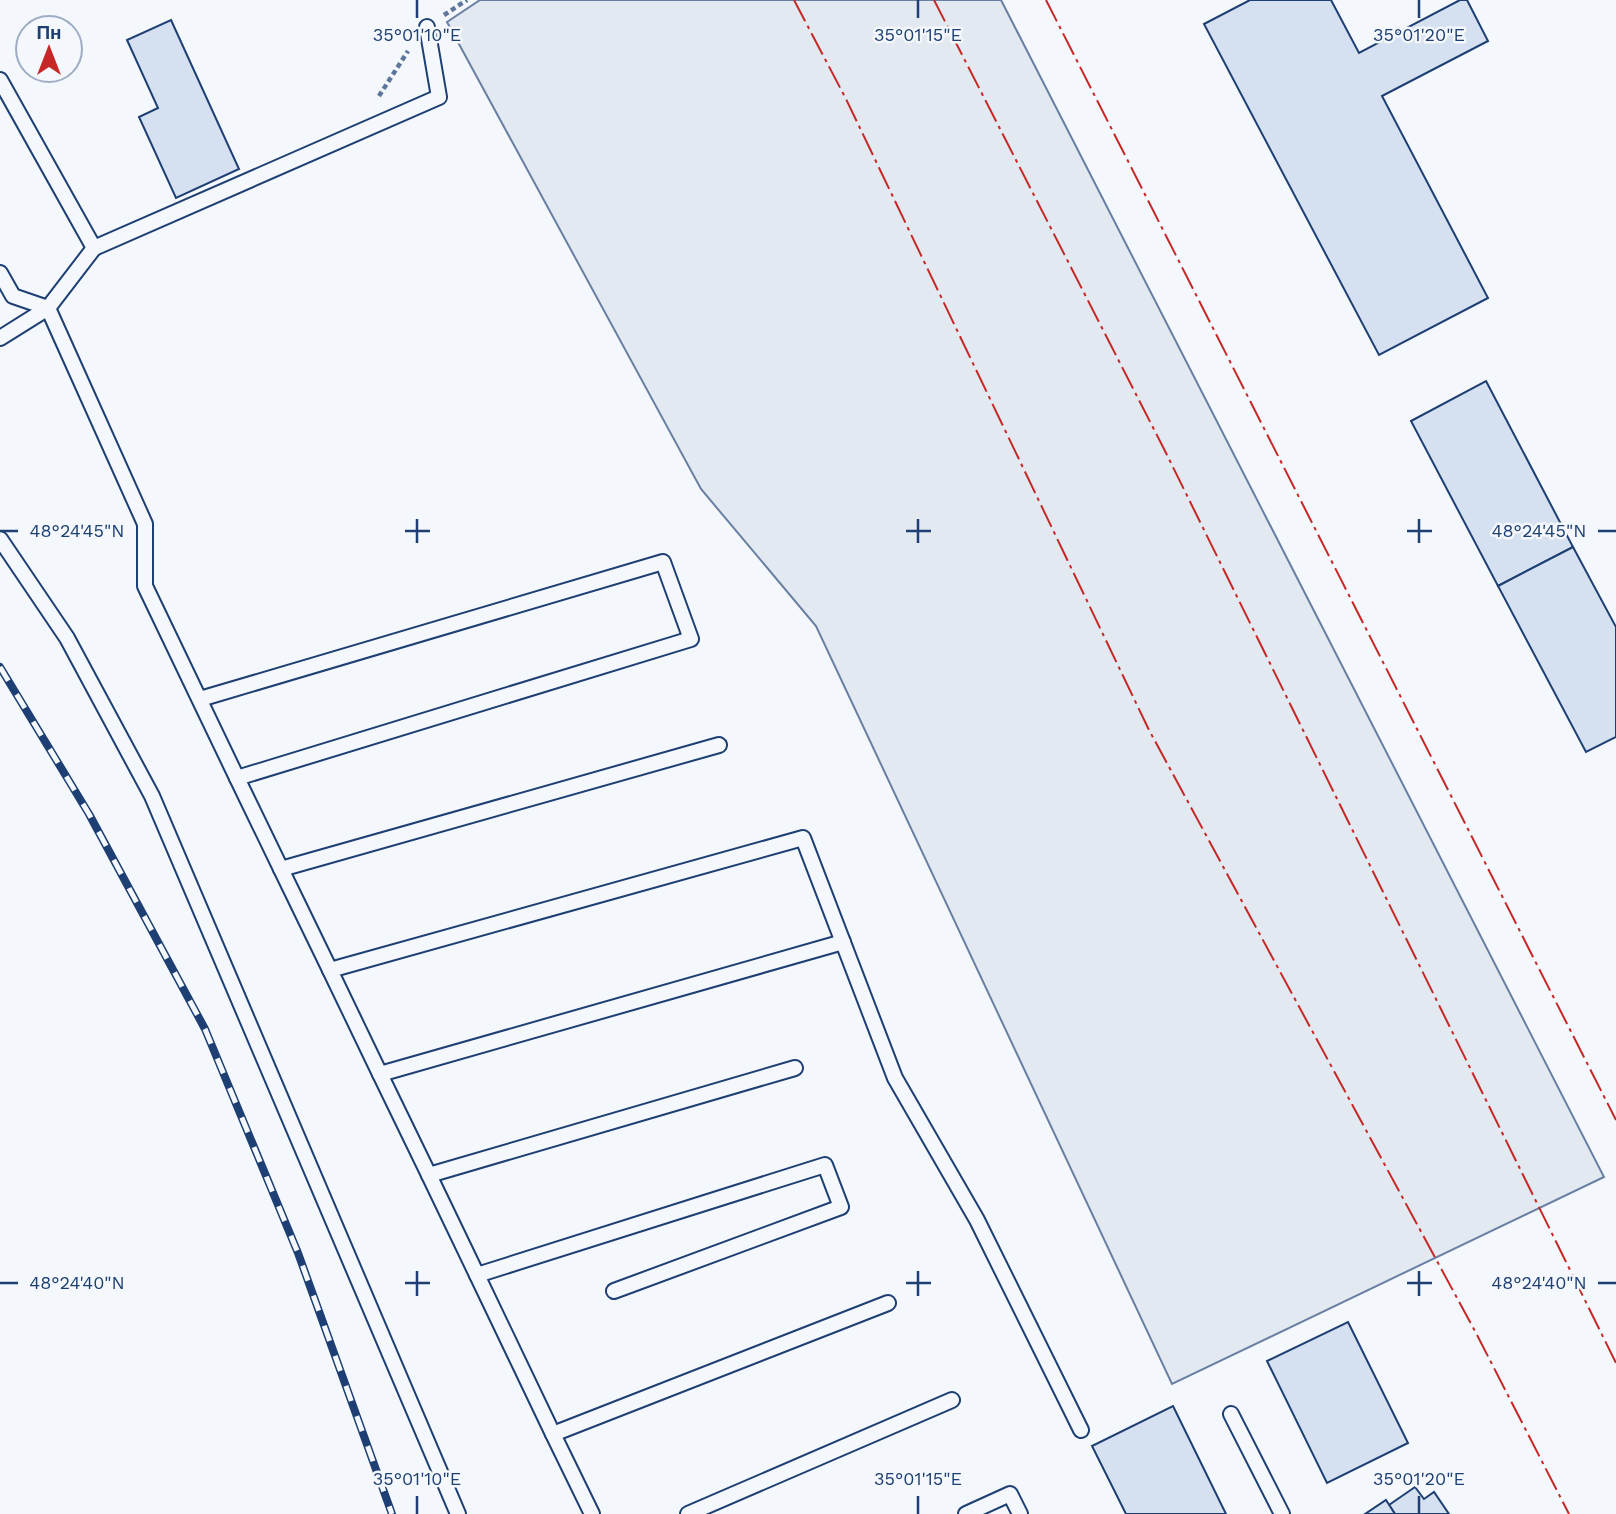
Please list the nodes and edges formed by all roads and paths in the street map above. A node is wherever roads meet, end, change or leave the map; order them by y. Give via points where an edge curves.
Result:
1 (427, 27) dead end
2 (412, 38) dead end
3 (0, 80) edge
4 (373, 104) dead end
5 (94, 248) junction
6 (0, 273) edge
7 (48, 308) junction
8 (0, 338) edge
9 (0, 539) edge
10 (200, 699) junction
11 (719, 745) dead end
12 (237, 778) junction
13 (282, 869) junction
14 (843, 942) junction
15 (330, 970) junction
16 (795, 1068) dead end
17 (380, 1074) junction
18 (429, 1175) junction
19 (477, 1275) junction
20 (614, 1291) dead end
21 (888, 1303) dead end
22 (952, 1400) dead end
23 (1231, 1414) dead end
24 (1081, 1430) dead end
25 (553, 1434) junction
26 (458, 1514) edge
27 (592, 1514) edge
28 (688, 1514) edge
29 (966, 1514) edge
30 (1020, 1514) edge
31 (1282, 1514) edge

1 - 5 lane via 439,97
2 - 4 path
3 - 5 lane
5 - 7 lane
6 - 7 lane via 13,296
7 - 8 lane
7 - 10 lane via 145,524 145,586
9 - 26 lane via 67,638 152,796
10 - 12 lane
10 - 12 lane via 663,562 691,639
11 - 13 lane
12 - 13 lane
13 - 15 lane
14 - 15 lane via 803,838
14 - 17 lane
14 - 24 lane via 895,1077 977,1220
15 - 17 lane
16 - 18 lane
17 - 18 lane
18 - 19 lane
19 - 20 lane via 825,1165 841,1207
19 - 25 lane
21 - 25 lane
22 - 28 lane
23 - 31 lane
25 - 27 lane
29 - 30 lane via 1010,1494

